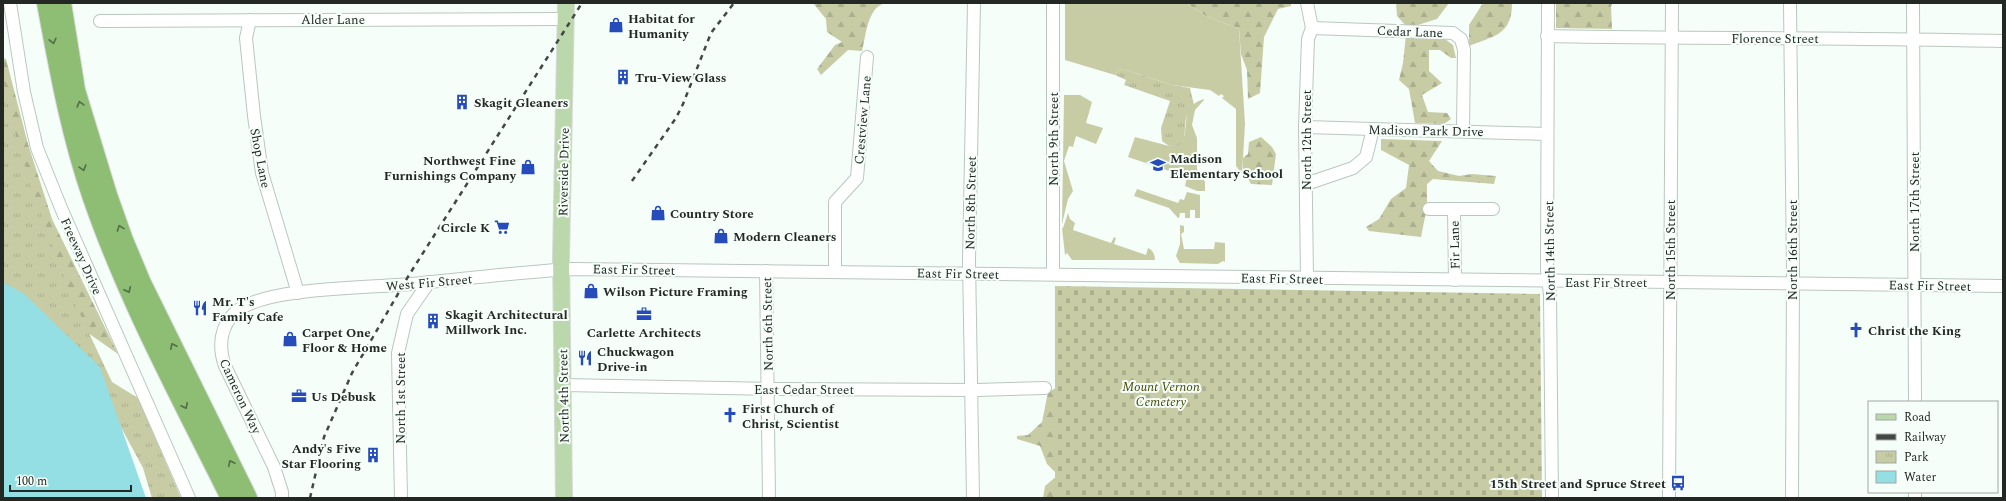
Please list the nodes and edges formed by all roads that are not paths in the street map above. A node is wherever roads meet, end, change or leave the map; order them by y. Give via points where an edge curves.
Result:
1 (10, 3) edge
2 (46, 3) edge
3 (62, 3) edge
4 (974, 3) edge
5 (1053, 3) edge
6 (1306, 3) edge
7 (1548, 3) edge
8 (1672, 3) edge
9 (1790, 3) edge
10 (1913, 3) edge
11 (566, 11) edge
12 (250, 20) junction
13 (8, 21) edge
14 (100, 21) dead end
15 (1312, 28) junction
16 (1547, 36) junction
17 (1789, 38) junction
18 (1672, 39) junction
19 (1913, 39) junction
20 (2003, 41) edge
21 (867, 57) dead end
22 (1305, 128) junction
23 (1373, 129) junction
24 (1463, 131) junction
25 (1548, 134) junction
26 (1306, 184) junction
27 (1429, 209) dead end
28 (1454, 209) junction
29 (1493, 209) dead end
30 (561, 269) junction
31 (766, 270) junction
32 (835, 272) junction
33 (969, 273) junction
34 (1054, 274) junction
35 (1307, 278) junction
36 (1455, 280) junction
37 (1549, 281) junction
38 (428, 282) junction
39 (1669, 282) junction
40 (1792, 284) junction
41 (1915, 285) junction
42 (2003, 286) edge
43 (298, 293) junction
44 (563, 385) junction
45 (768, 388) junction
46 (1045, 388) dead end
47 (971, 390) junction
48 (1915, 401) edge
49 (189, 498) edge
50 (230, 498) edge
51 (248, 498) edge
52 (282, 498) edge
53 (401, 498) edge
54 (564, 498) edge
55 (769, 498) edge
56 (973, 498) edge
57 (1552, 498) edge
58 (1670, 498) edge
59 (1792, 498) edge

1 - 13 street, Freeway Drive
2 -> 50 highway via 68,113 91,197 125,285
51 -> 3 highway via 142,283 124,240 76,90
4 - 33 street, North 8th Street
5 - 34 street, North 9th Street
6 - 15 street, North 12th Street
7 - 16 street, North 14th Street
8 - 18 street, North 15th Street
9 - 17 street, North 16th Street
10 - 19 street, North 17th Street
11 - 12 street, Alder Lane
11 - 30 main road, Riverside Drive
12 - 14 street, Alder Lane
12 - 43 street, Shop Lane via 246,38 262,173
13 - 49 street, Freeway Drive via 37,148
15 - 22 street, North 12th Street via 1308,39
15 - 24 street, Cedar Lane via 1453,33 1461,39 1464,50
16 - 18 street, Florence Street
16 - 25 street, North 14th Street
17 - 18 street, Florence Street
17 - 19 street, Florence Street
17 - 40 street, North 16th Street
18 - 39 street, North 15th Street
19 - 20 street, Florence Street
19 - 41 street, North 17th Street
21 - 32 street, Crestview Lane via 857,178 835,202
22 - 23 street, Madison Park Drive
22 - 26 street, North 12th Street
23 - 24 street, Madison Park Drive
23 - 26 street via 1366,158 1358,165
24 - 25 street, Madison Park Drive
25 - 37 street, North 14th Street
26 - 35 street, North 12th Street
27 - 28 street, Fir Lane
28 - 29 street, Fir Lane
28 - 36 street, Fir Lane
30 - 31 street, East Fir Street
30 - 38 street, West Fir Street
30 - 44 main road, North 4th Street
31 - 32 street, East Fir Street
31 - 45 street, North 6th Street
32 - 33 street, East Fir Street
33 - 34 street, East Fir Street
33 - 47 street, North 8th Street
34 - 35 street, East Fir Street
35 - 36 street, East Fir Street
36 - 37 street, East Fir Street
37 - 39 street, East Fir Street
37 - 57 street, North 14th Street
38 - 43 street, West Fir Street
38 - 53 street, North 1st Street via 407,314 398,352
39 - 40 street, East Fir Street
39 - 58 street, North 15th Street
40 - 41 street, East Fir Street
40 - 59 street, North 16th Street
41 - 42 street, East Fir Street
41 - 48 street, North 17th Street
43 - 52 street, Cameron Way via 261,299 237,311 226,324 221,341 225,366 274,467
44 - 45 street, East Cedar Street
44 - 54 main road, North 4th Street
45 - 47 street, East Cedar Street
45 - 55 street, North 6th Street
46 - 47 street, East Cedar Street
47 - 56 street, North 8th Street

